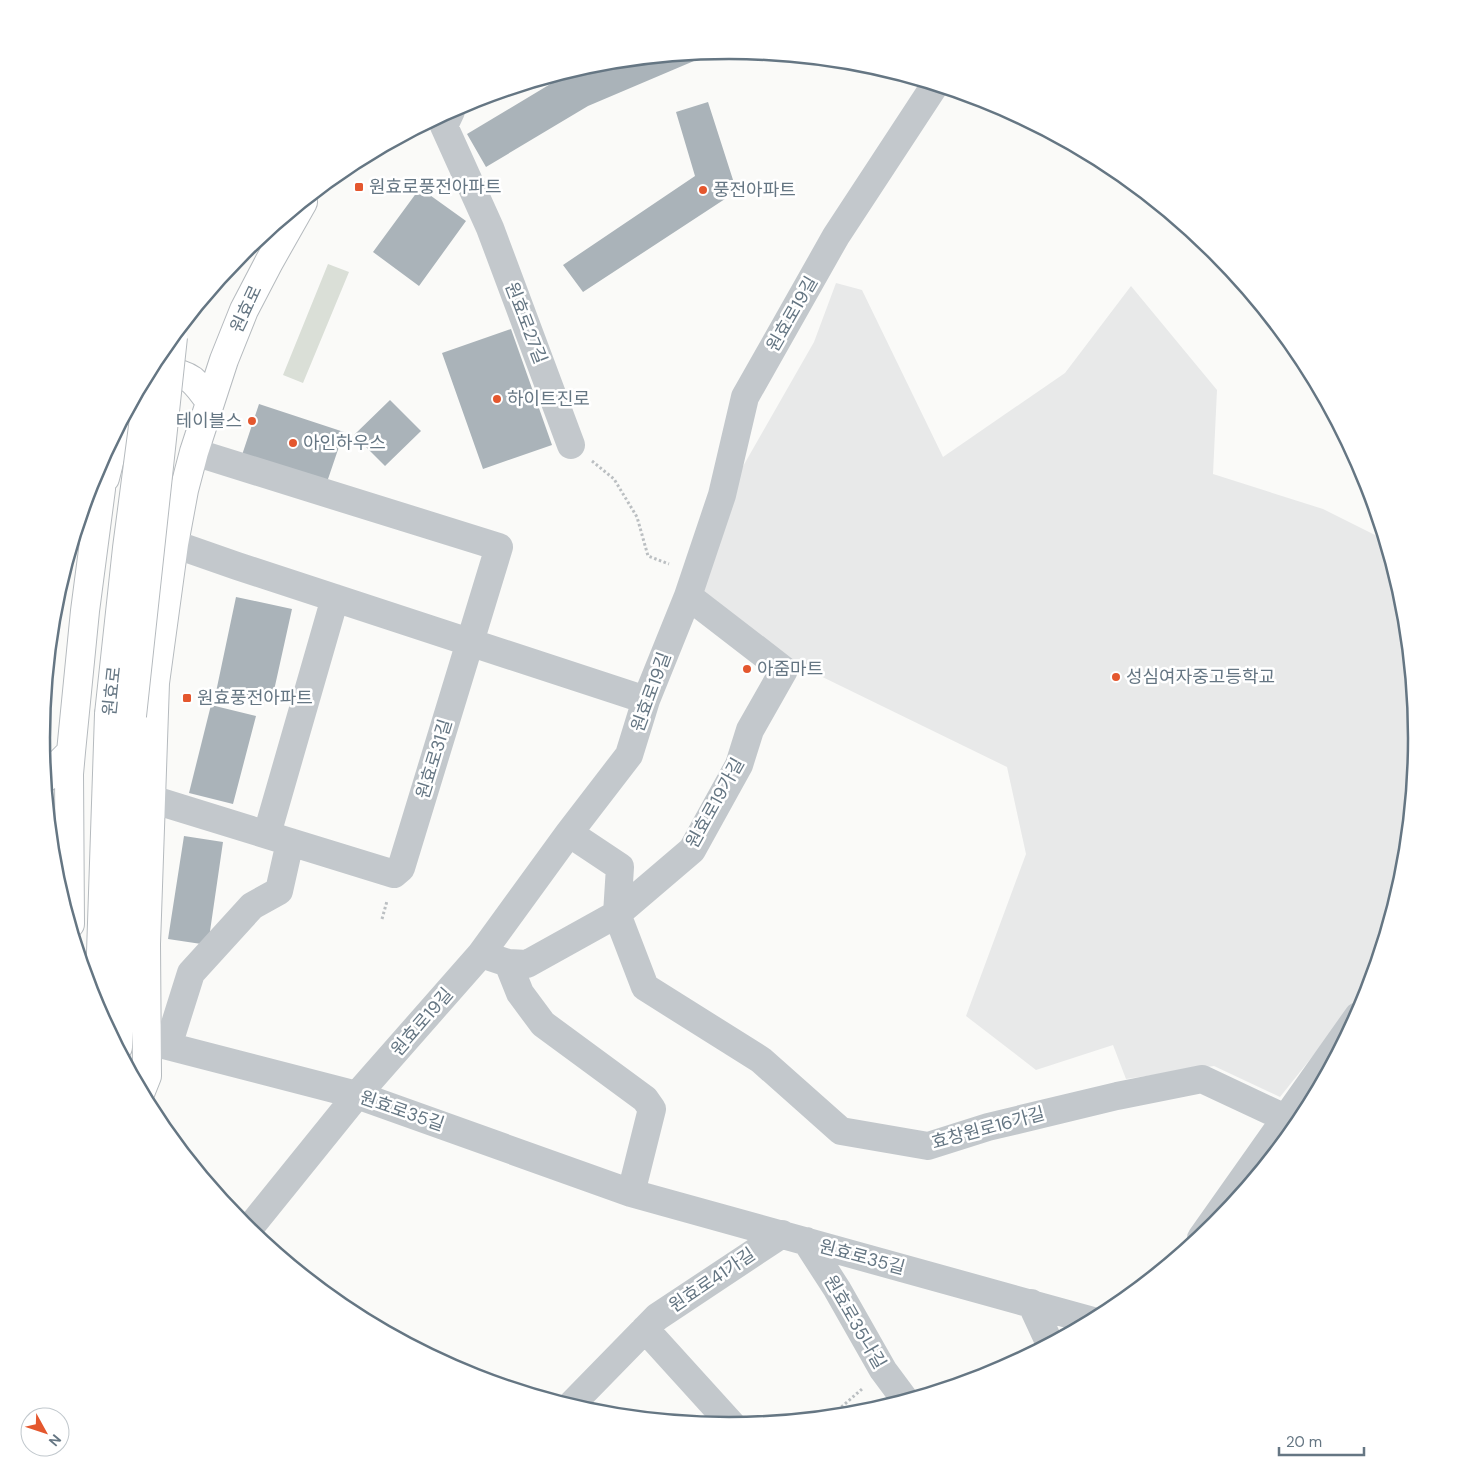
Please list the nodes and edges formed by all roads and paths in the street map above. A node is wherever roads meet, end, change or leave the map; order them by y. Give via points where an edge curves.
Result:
1 (932, 90) edge
2 (446, 121) edge
3 (295, 217) edge
4 (171, 353) edge
5 (157, 374) edge
6 (148, 389) edge
7 (210, 402) junction
8 (571, 444) joint
9 (194, 452) junction
10 (109, 463) edge
11 (102, 477) edge
12 (102, 489) junction
13 (174, 544) junction
14 (692, 585) junction
15 (335, 598) junction
16 (470, 642) junction
17 (646, 700) junction
18 (120, 715) junction
19 (71, 752) junction
20 (51, 772) edge
21 (151, 799) junction
22 (569, 833) junction
23 (279, 838) junction
24 (70, 900) edge
25 (617, 914) junction
26 (481, 954) junction
27 (508, 963) junction
28 (100, 994) edge
29 (118, 1035) edge
30 (158, 1044) junction
31 (1331, 1053) edge
32 (144, 1083) edge
33 (357, 1095) junction
34 (1285, 1118) junction
35 (631, 1193) junction
36 (1227, 1201) edge
37 (253, 1223) edge
38 (794, 1238) junction
39 (1031, 1303) junction
40 (1083, 1318) edge
41 (645, 1329) junction
42 (1047, 1339) edge
43 (883, 1370) junction
44 (902, 1396) edge
45 (576, 1400) edge
46 (839, 1409) edge
47 (716, 1418) edge

1 - 14 street, 원효로19길 via 836,236 745,397 722,495
2 - 8 street, 원효로27길 via 444,126 490,228
3 - 7 main road, 원효로 via 244,310
4 - 18 main road, bridge
5 - 7 main road via 178,373 193,381
6 - 18 main road, 원효로, bridge via 127,548
7 - 9 main road, 원효로
8 - 14 path via 614,479 637,516 648,556
9 - 13 main road, 원효로
9 - 16 street via 499,547
10 - 12 main road
11 - 12 main road, 원효로
12 - 19 main road, 원효로 via 85,610
13 - 15 street
13 - 21 main road, 원효로 via 156,683
14 - 17 street, 원효로19길
14 - 25 street, 원효로19가길 via 784,670 750,730 739,765 692,850
15 - 16 street
15 - 23 street
16 - 17 street
16 - 23 street, 원효로31길 via 401,868 394,874
17 - 22 street, 원효로19길 via 629,755
18 - 28 main road, 원효로
18 - 29 main road
19 - 20 main road
19 - 24 main road, 원효로
21 - 23 street
21 - 30 main road, 원효로 via 146,944
22 - 25 street, 효창원로16가길 via 620,867
22 - 26 street, 원효로19길
23 - 30 street via 279,891 252,906 191,973
25 - 27 street, 원효로19가길 via 528,964
25 - 34 street, 효창원로16가길 via 646,987 761,1060 840,1131 928,1146 988,1126 1202,1079
26 - 27 street, 원효로19가길
26 - 33 street, 원효로19길
27 - 35 street via 520,993 543,1024 645,1099 652,1108
30 - 32 main road, 원효로
30 - 33 street, 원효로35길
31 - 34 street
33 - 35 street, 원효로35길
33 - 37 street, 원효로19길
34 - 36 street
35 - 38 street, 원효로35길
38 - 39 street, 원효로35길
38 - 41 street, 원효로41가길 via 657,1317
38 - 43 street, 원효로35나길 via 837,1289
39 - 40 street, 원효로35길
39 - 42 street
41 - 45 street, 원효로41가길
41 - 47 street
43 - 44 street, 원효로35나길
43 - 46 path

